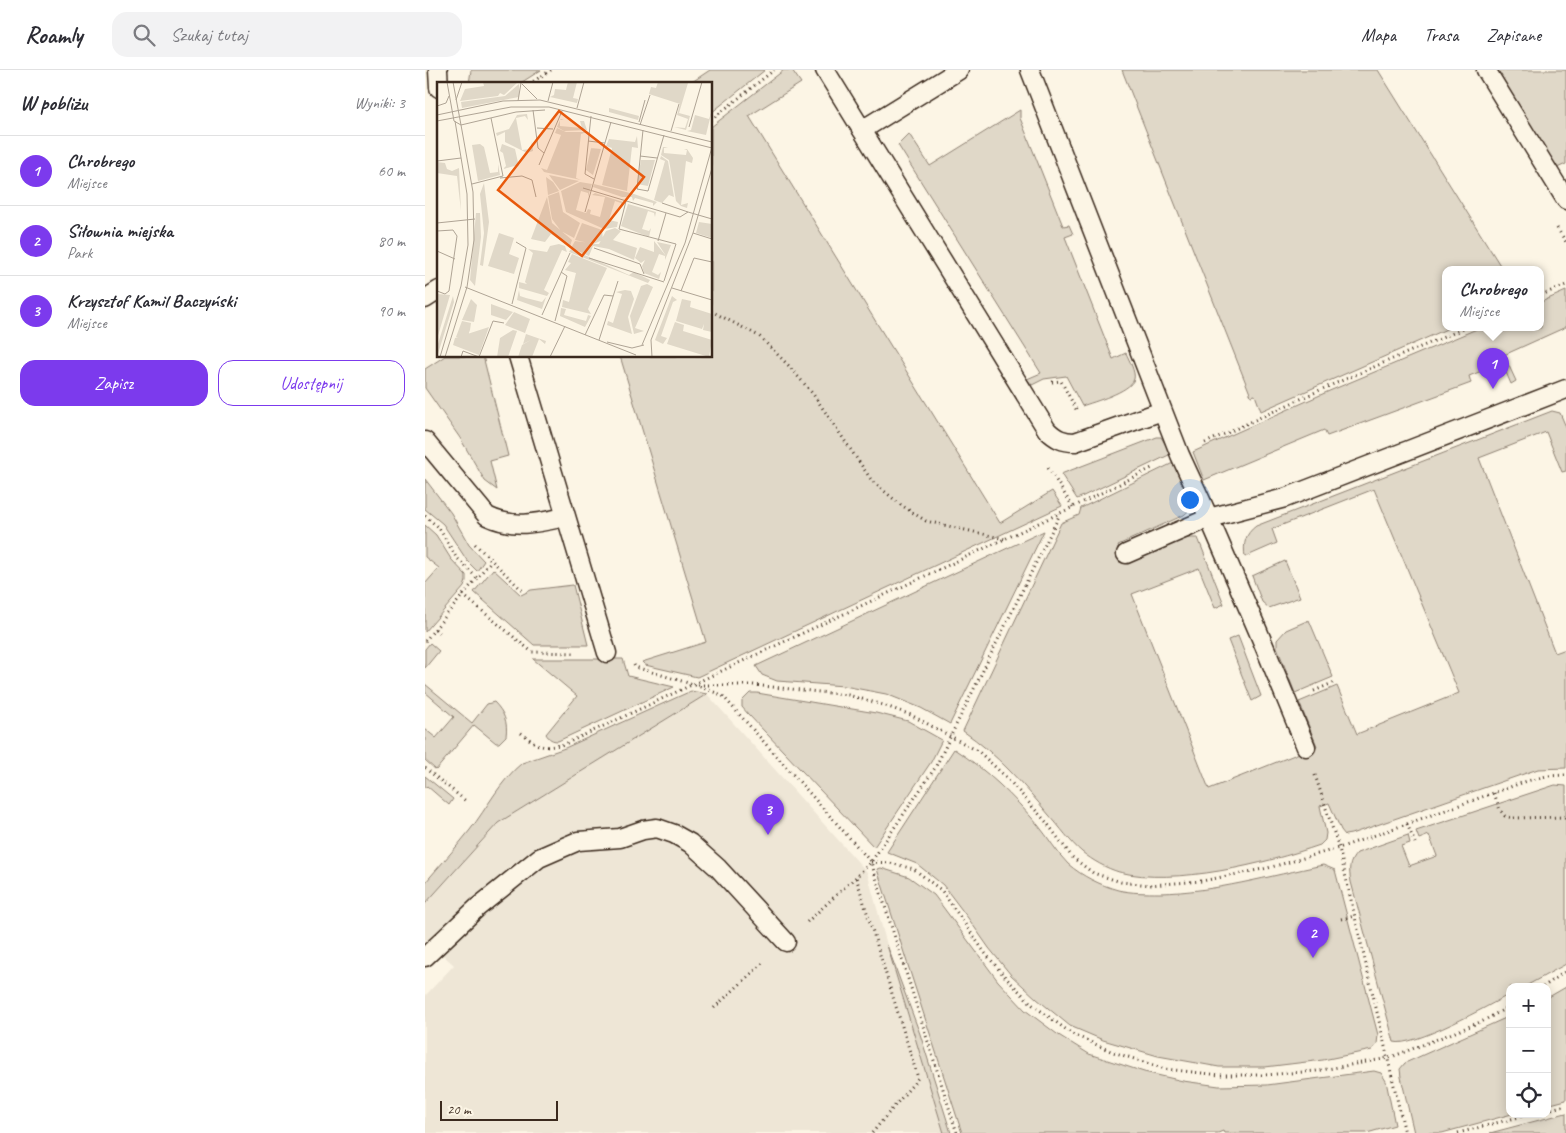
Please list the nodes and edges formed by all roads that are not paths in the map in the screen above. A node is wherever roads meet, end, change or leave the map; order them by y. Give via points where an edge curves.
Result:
1 (825, 70) edge
2 (959, 70) edge
3 (1030, 70) edge
4 (1486, 70) edge
5 (862, 130) junction
6 (1566, 200) edge
7 (437, 291) edge
8 (425, 299) edge
9 (519, 358) edge
10 (1566, 389) edge
11 (1162, 411) junction
12 (425, 441) edge
13 (565, 517) junction
14 (1209, 518) junction
15 (1126, 554) dead end
16 (607, 653) road end
17 (1306, 747) road end
18 (786, 942) dead end
19 (425, 957) edge

1 - 5 lane
2 - 5 lane
3 - 11 lane
4 - 6 lane
5 - 11 lane via 1053,437 1075,442
7 - 8 lane
9 - 13 lane
10 - 14 lane via 1285,498
11 - 14 lane
12 - 13 lane via 487,516 520,524
13 - 16 lane
14 - 15 lane
14 - 17 lane
18 - 19 lane via 718,868 690,843 657,828 620,838 578,841 539,858

